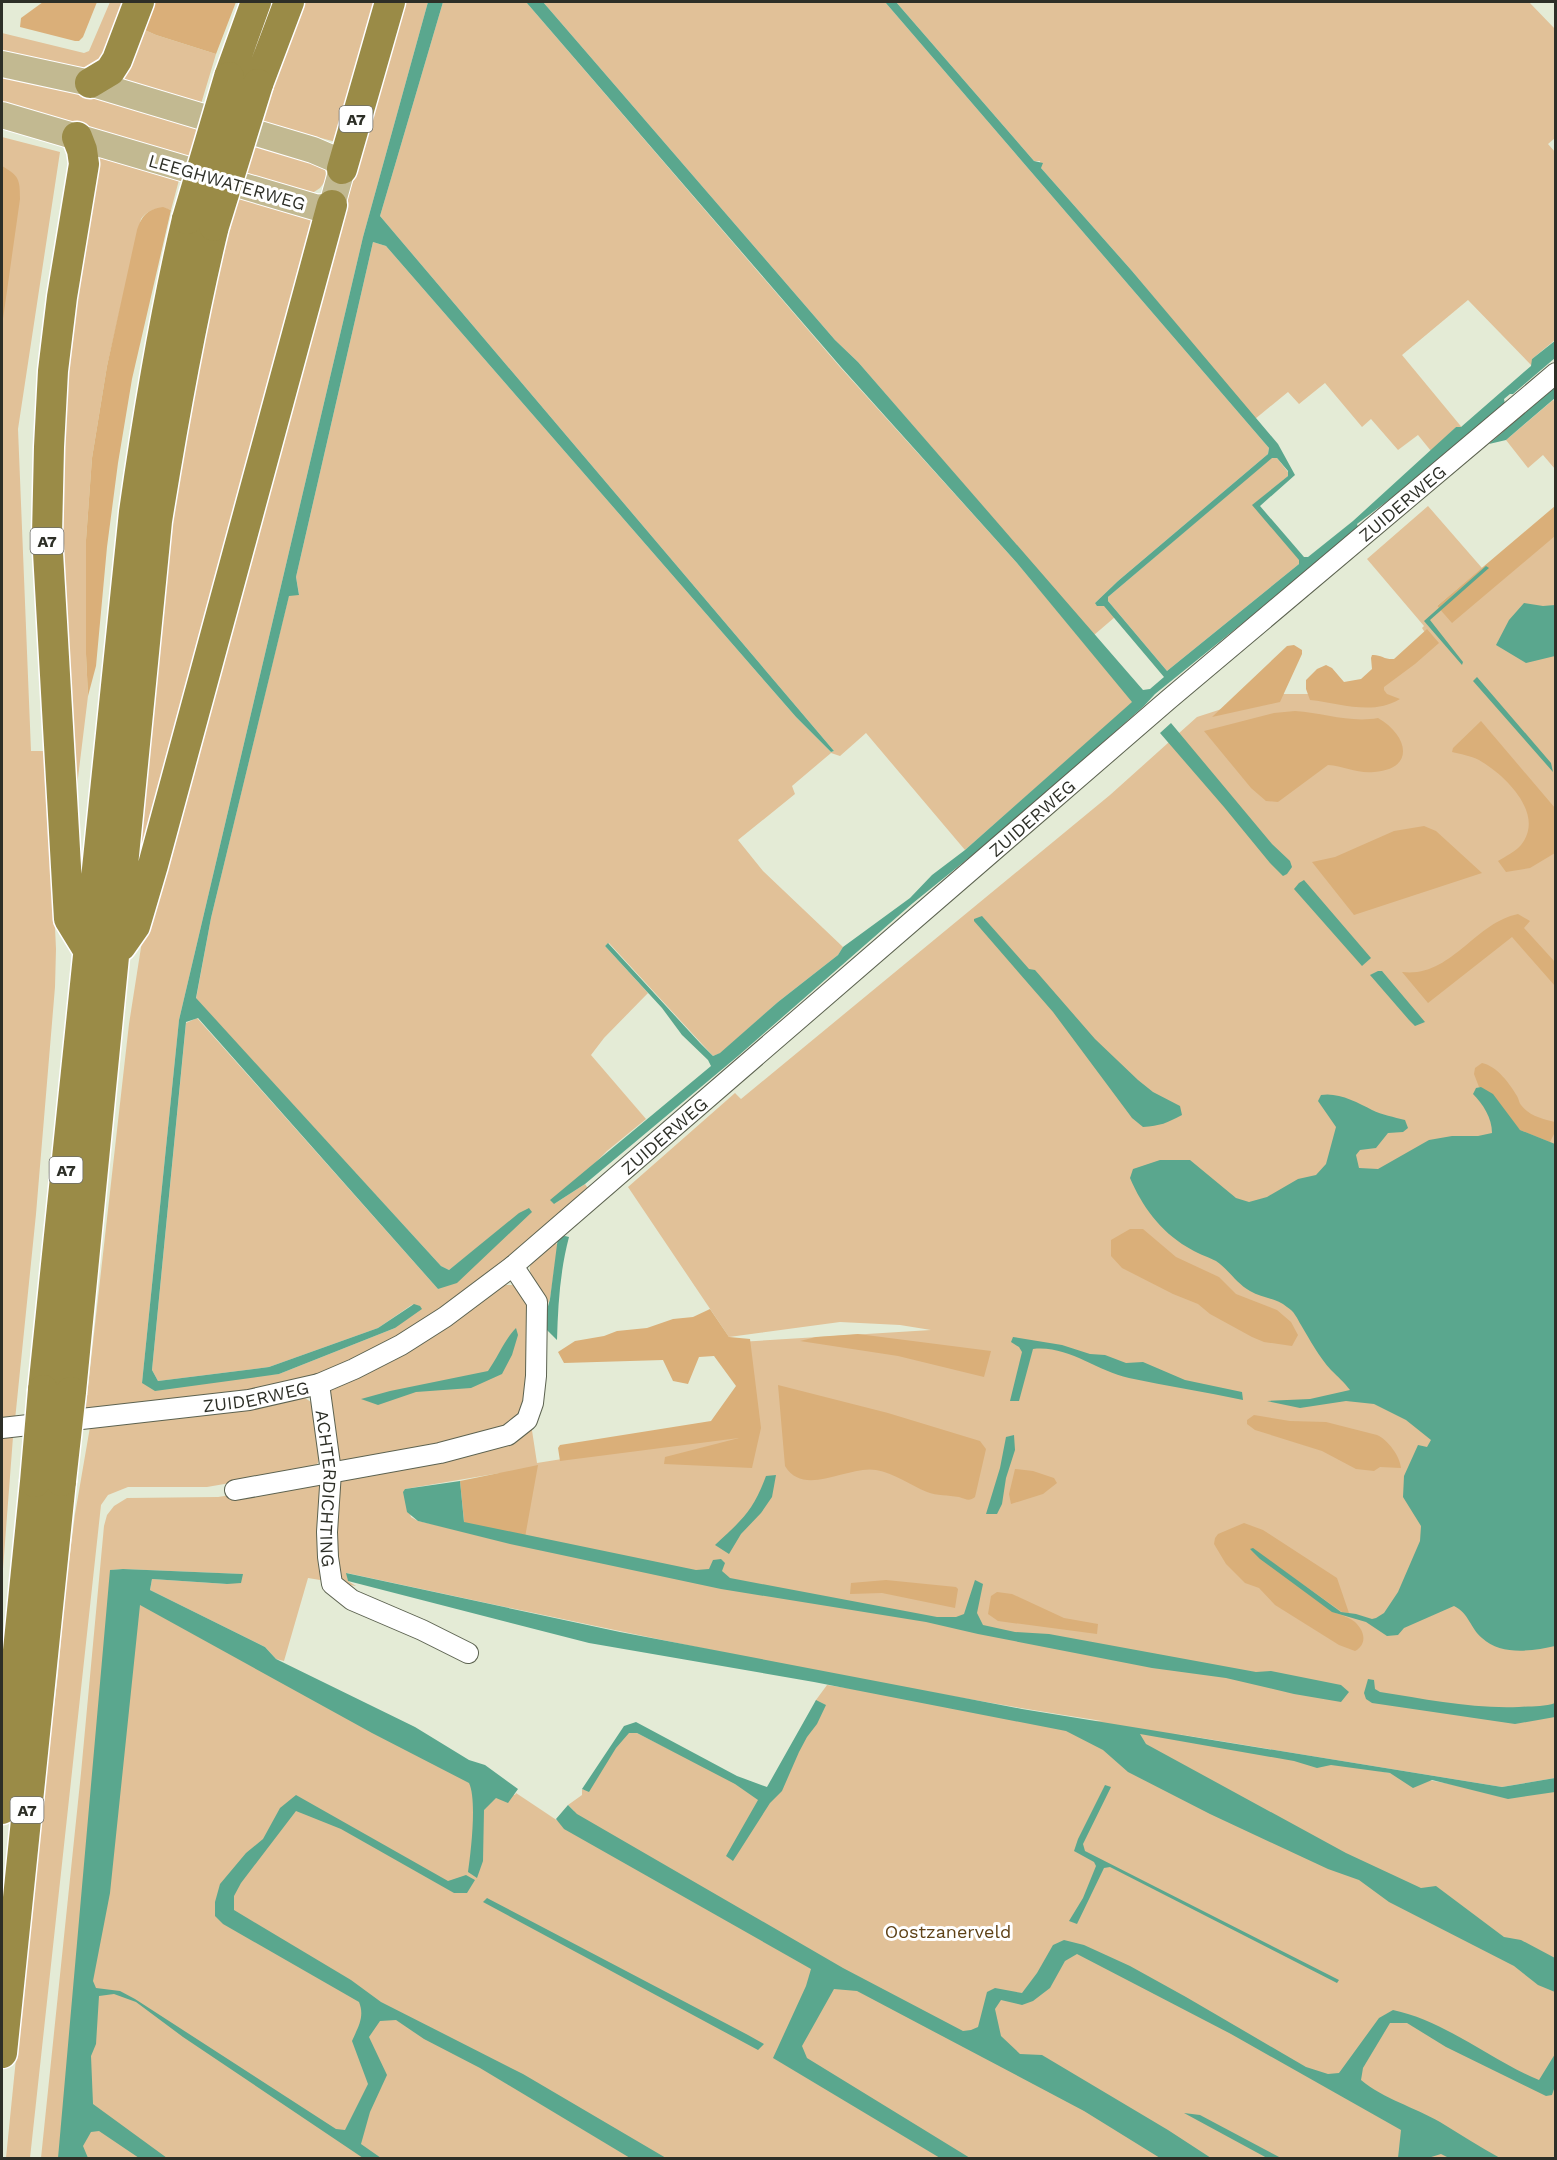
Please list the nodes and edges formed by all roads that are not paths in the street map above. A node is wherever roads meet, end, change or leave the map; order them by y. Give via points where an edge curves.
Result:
1 (139, 2) edge
2 (256, 2) edge
3 (289, 2) edge
4 (390, 2) edge
5 (2, 64) edge
6 (90, 83) junction
7 (2, 115) edge
8 (77, 137) junction
9 (342, 169) junction
10 (332, 205) junction
11 (200, 223) junction
12 (1556, 373) edge
13 (101, 953) junction
14 (513, 1266) junction
15 (319, 1384) junction
16 (2, 1428) edge
17 (331, 1472) junction
18 (48, 1481) junction
19 (235, 1490) dead end
20 (468, 1653) dead end
21 (2, 1809) edge
22 (2, 2053) edge

1 - 6 highway via 117,60 110,71
2 - 11 highway, A7, bridge via 229,77
3 - 11 highway, A7, bridge
4 - 9 highway, A7
5 - 6 main road
6 - 9 main road via 326,155
7 - 8 main road, LEEGHWATERWEG
8 - 10 main road, LEEGHWATERWEG via 318,208
8 - 13 highway, A7 via 84,164 53,371 47,535 69,919
9 - 10 main road, LEEGHWATERWEG
10 - 13 highway, A7 via 135,926
11 - 13 highway, A7 via 170,290 134,512
12 - 14 street, ZUIDERWEG via 1168,700
13 - 18 highway, A7, bridge
14 - 15 street, ZUIDERWEG via 401,1345
14 - 17 street via 537,1302 536,1376 527,1420 508,1435 440,1453
15 - 16 street, ZUIDERWEG via 249,1400
15 - 17 street, ACHTERDICHTING
17 - 19 street
17 - 20 street, ACHTERDICHTING via 327,1532 333,1584 352,1600
18 - 21 highway, A7
18 - 22 highway, A7

